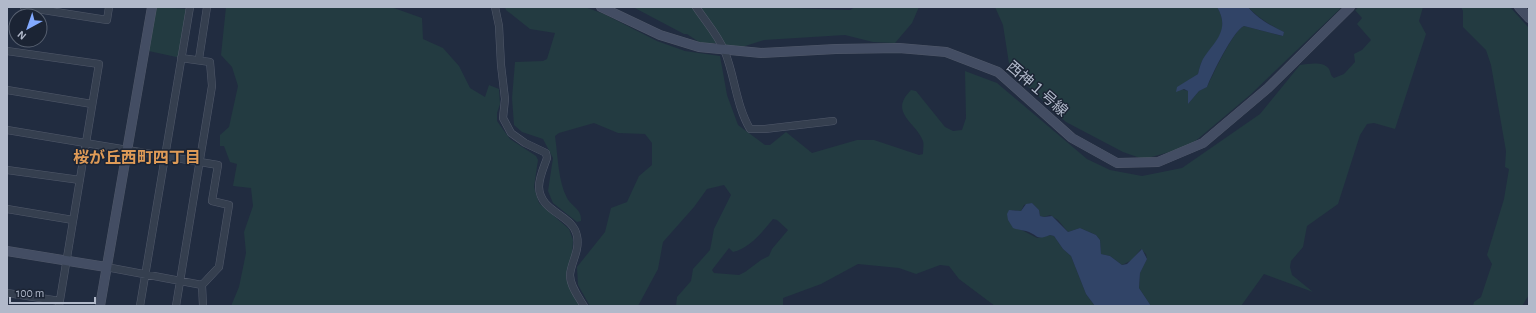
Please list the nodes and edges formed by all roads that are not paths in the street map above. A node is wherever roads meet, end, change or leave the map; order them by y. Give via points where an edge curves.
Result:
1 (24, 7) edge
2 (109, 7) edge
3 (152, 7) edge
4 (190, 7) edge
5 (207, 7) edge
6 (495, 7) edge
7 (601, 7) edge
8 (696, 7) edge
9 (1350, 7) edge
10 (1520, 7) edge
11 (1529, 18) edge
12 (724, 49) junction
13 (7, 51) edge
14 (181, 58) junction
15 (199, 59) junction
16 (7, 90) edge
17 (92, 104) junction
18 (833, 121) dead end
19 (7, 130) edge
20 (85, 144) junction
21 (127, 150) junction
22 (165, 157) junction
23 (199, 162) junction
24 (7, 170) edge
25 (80, 180) junction
26 (7, 209) edge
27 (73, 220) junction
28 (7, 251) edge
29 (67, 261) junction
30 (106, 267) junction
31 (145, 274) junction
32 (180, 280) junction
33 (202, 285) junction
34 (7, 293) edge
35 (60, 304) edge
36 (100, 306) edge
37 (140, 306) edge
38 (176, 306) edge
39 (204, 306) edge
40 (584, 306) edge

1 - 2 street via 107,20
3 - 21 street
4 - 14 street
5 - 15 street
6 - 40 street via 505,99 503,118 511,133 546,153 539,187 545,203 570,224 577,236 571,279
7 - 12 street, 西神１号線 via 660,35 699,47
8 - 12 street
9 - 12 street, 西神１号線 via 1268,88 1203,143 1158,162 1117,163 1072,138 998,72 946,52 899,48 762,53
10 - 11 street
12 - 18 street via 741,114 750,128 765,129
13 - 17 street via 99,64
14 - 15 street
14 - 22 street
15 - 23 street via 210,62 212,86
16 - 17 street
17 - 20 street
19 - 20 street
20 - 21 street
20 - 25 street
21 - 22 street
21 - 30 street
22 - 23 street
22 - 31 street
23 - 32 street
23 - 33 street via 218,165 212,201 229,204 219,267
24 - 25 street
25 - 27 street
26 - 27 street
27 - 29 street
28 - 29 street
29 - 30 street
29 - 35 street
30 - 31 street
30 - 36 street
31 - 32 street
31 - 37 street
32 - 33 street
32 - 38 street
33 - 39 street
34 - 35 street

